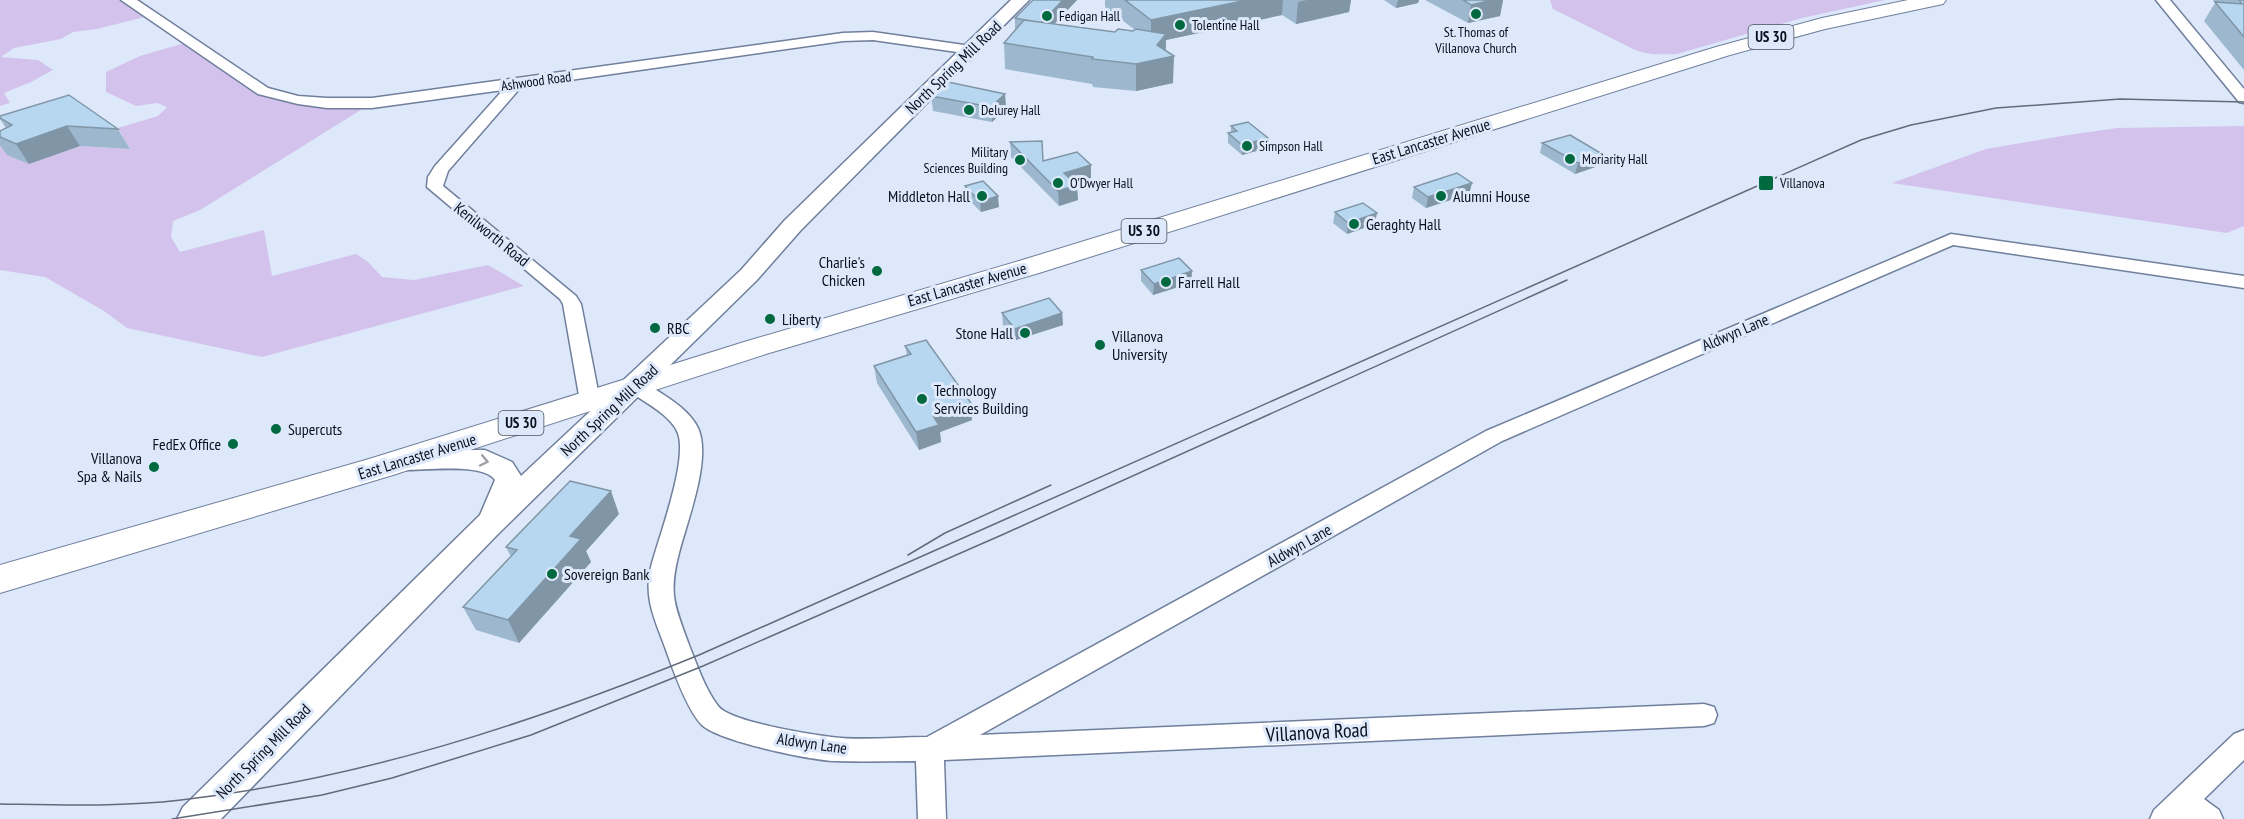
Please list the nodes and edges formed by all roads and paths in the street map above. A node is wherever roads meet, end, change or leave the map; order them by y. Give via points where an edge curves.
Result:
1 (128, 0) edge
2 (1021, 0) edge
3 (1936, 0) edge
4 (2163, 0) edge
5 (972, 50) junction
6 (516, 84) junction
7 (2244, 99) edge
8 (2244, 282) edge
9 (636, 386) junction
10 (590, 401) junction
11 (405, 460) junction
12 (487, 526) junction
13 (0, 579) edge
14 (1704, 715) dead end
15 (2244, 742) edge
16 (930, 749) junction
17 (2174, 810) edge
18 (196, 819) edge
19 (932, 819) edge
20 (2209, 819) edge

1 - 6 street, Ashwood Road via 263,91 298,100 372,102
2 - 5 main road, North Spring Mill Road
3 - 9 highway, East Lancaster Avenue / US 30 via 1814,26 1712,55
4 - 7 street
5 - 6 street, Ashwood Road via 873,36 843,37
5 - 9 main road, North Spring Mill Road
6 - 10 street, Kenilworth Road via 441,169 435,187 567,296 572,304
8 - 16 street, Aldwyn Lane via 1952,239 1494,436
9 - 10 highway, East Lancaster Avenue / US 30
9 - 12 main road, North Spring Mill Road
9 - 16 street, Aldwyn Lane via 675,414 690,437 688,476 662,571 660,600 687,674 709,715 720,724 750,733 832,749
10 - 11 highway, East Lancaster Avenue / US 30
11 -> 12 main road via 485,460 502,469 508,486
11 - 13 highway, East Lancaster Avenue / US 30
12 - 18 main road, North Spring Mill Road
14 - 16 street, Villanova Road
15 - 17 street
16 - 19 street
17 - 20 street

